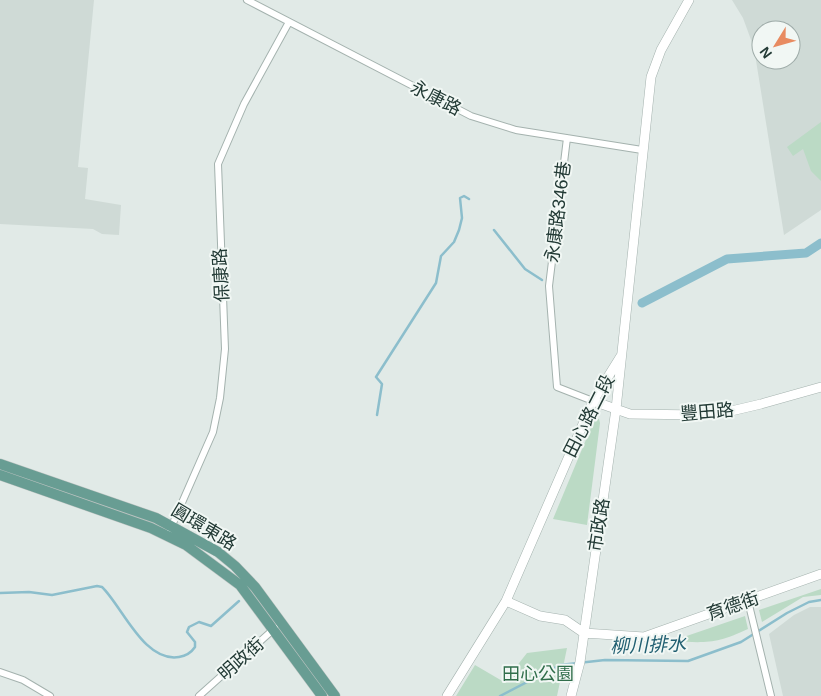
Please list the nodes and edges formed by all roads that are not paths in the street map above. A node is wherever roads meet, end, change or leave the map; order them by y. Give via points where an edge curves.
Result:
1 (247, 0) edge
2 (689, 0) edge
3 (289, 22) junction
4 (567, 138) junction
5 (642, 150) junction
6 (622, 354) junction
7 (821, 387) edge
8 (592, 401) junction
9 (616, 409) junction
10 (0, 464) edge
11 (0, 475) edge
12 (172, 525) junction
13 (168, 535) junction
14 (821, 574) edge
15 (506, 601) junction
16 (748, 601) junction
17 (278, 626) junction
18 (584, 632) junction
19 (0, 672) edge
20 (50, 696) edge
21 (199, 696) edge
22 (322, 696) edge
23 (335, 696) edge
24 (447, 696) edge
25 (571, 696) edge
26 (772, 696) edge

1 - 3 street, 永康路
2 - 5 street, 田心路二段 via 661,50 651,77
3 - 4 street, 永康路 via 471,116 504,128
3 - 12 street, 保康路 via 244,104 218,164 225,349 220,398 213,432
4 - 5 street, 永康路
4 - 8 street, 永康路346巷 via 549,286 557,387
5 - 6 street, 田心路二段
6 - 8 street, 田心路二段
6 - 9 street, 市政路
7 - 9 street, 豐田路 via 727,412 701,415 636,414
8 - 9 street, 豐田路
8 - 15 street, 田心路二段
9 - 18 street, 市政路
10 - 12 main road, 圓環東路
11 - 13 main road, 圓環東路
12 - 13 street, 保康路
12 - 17 main road, 圓環東路 via 235,566
13 - 17 main road, 圓環東路 via 215,564 240,585
14 - 16 street, 育德街
15 - 18 street via 540,616 565,620
15 - 24 street, 田心路二段
16 - 18 street, 育德街 via 644,637
16 - 26 street
17 - 21 street, 明政街
17 - 22 main road, 圓環東路
17 - 23 main road, 圓環東路
18 - 25 street, 市政路
19 - 20 street via 23,680

